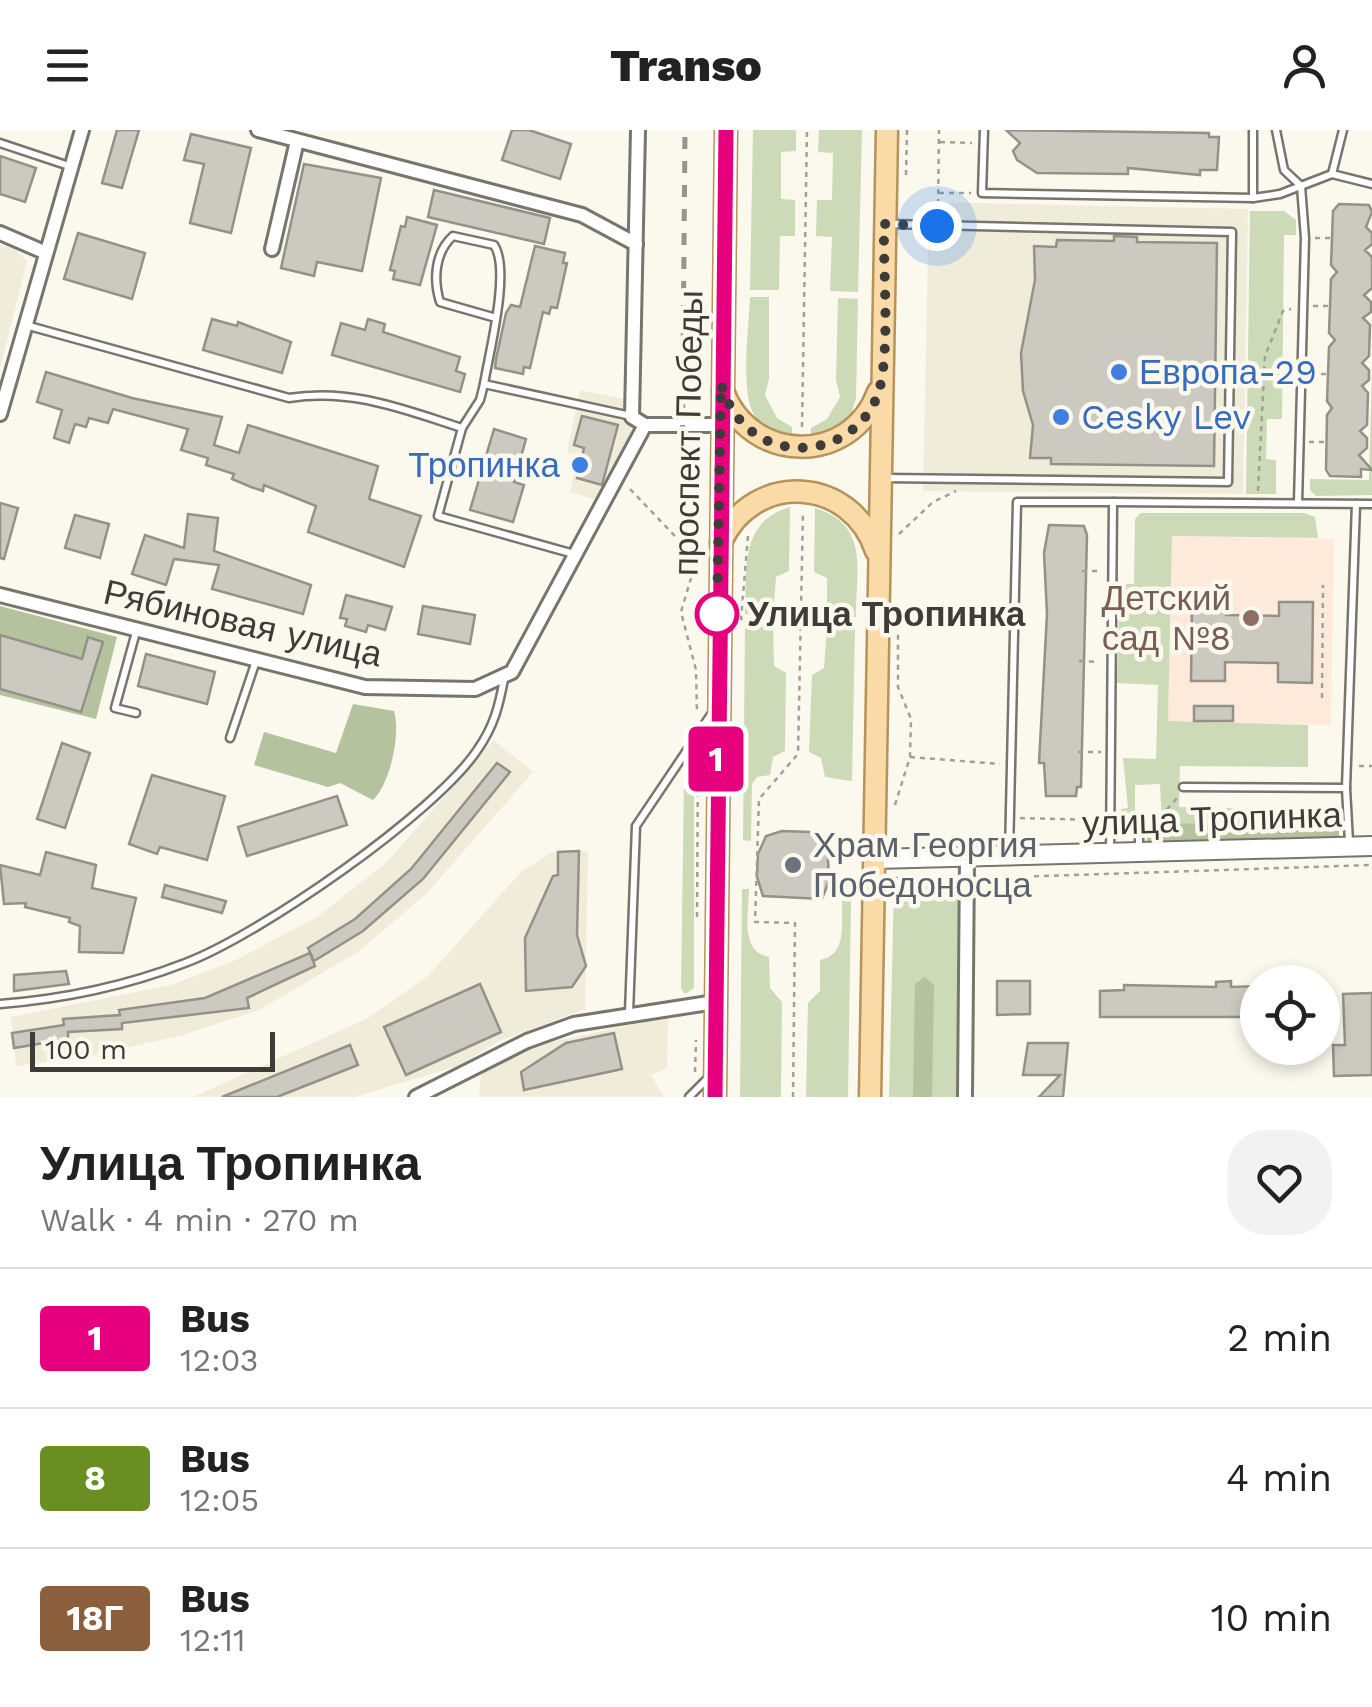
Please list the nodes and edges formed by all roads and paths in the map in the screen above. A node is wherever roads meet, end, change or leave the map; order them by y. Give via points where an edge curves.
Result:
1 (82, 130) edge
2 (258, 130) edge
3 (638, 130) edge
4 (726, 130) edge
5 (807, 130) edge
6 (887, 130) edge
7 (907, 130) edge
8 (939, 130) edge
9 (984, 130) edge
10 (1253, 130) edge
11 (1276, 130) edge
12 (1342, 130) edge
13 (297, 140) junction
14 (939, 142) junction
15 (984, 142) junction
16 (0, 143) edge
17 (69, 166) junction
18 (1332, 174) junction
19 (1372, 184) edge
20 (906, 186) dead end
21 (1301, 186) junction
22 (938, 193) junction
23 (982, 193) junction
24 (1253, 198) junction
25 (884, 224) junction
26 (937, 226) junction
27 (0, 233) edge
28 (1305, 238) junction
29 (1334, 238) dead end
30 (636, 244) junction
31 (272, 249) dead end
32 (44, 252) junction
33 (1304, 306) junction
34 (1332, 306) dead end
35 (496, 318) junction
36 (29, 326) junction
37 (1302, 374) junction
38 (1330, 374) dead end
39 (484, 384) junction
40 (721, 384) junction
41 (881, 384) junction
42 (0, 414) edge
43 (632, 416) junction
44 (645, 425) junction
45 (721, 426) junction
46 (462, 428) junction
47 (1300, 442) junction
48 (1328, 442) dead end
49 (802, 444) dead end
50 (618, 476) junction
51 (879, 478) junction
52 (964, 488) dead end
53 (1113, 502) junction
54 (1257, 503) junction
55 (1298, 503) junction
56 (1356, 504) junction
57 (1372, 504) edge
58 (803, 506) dead end
59 (898, 516) dead end
60 (750, 531) dead end
61 (719, 549) junction
62 (575, 554) junction
63 (694, 556) dead end
64 (878, 558) junction
65 (694, 568) dead end
66 (1082, 571) dead end
67 (1112, 572) junction
68 (1323, 584) dead end
69 (0, 595) edge
70 (898, 611) dead end
71 (800, 621) junction
72 (855, 623) dead end
73 (136, 631) junction
74 (257, 660) junction
75 (1080, 662) dead end
76 (1112, 662) junction
77 (505, 678) junction
78 (1322, 698) dead end
79 (716, 706) junction
80 (136, 713) dead end
81 (698, 734) junction
82 (230, 738) dead end
83 (1078, 752) dead end
84 (1111, 752) junction
85 (910, 757) junction
86 (991, 763) dead end
87 (1350, 766) junction
88 (1372, 766) edge
89 (1183, 787) joint
90 (1346, 788) junction
91 (893, 813) dead end
92 (1010, 818) junction
93 (1110, 820) junction
94 (1150, 820) joint
95 (1372, 846) edge
96 (1350, 847) junction
97 (1139, 853) junction
98 (1110, 854) junction
99 (1009, 857) junction
100 (967, 858) junction
101 (883, 859) junction
102 (1372, 865) edge
103 (966, 878) junction
104 (697, 932) dead end
105 (715, 1002) junction
106 (0, 1004) edge
107 (629, 1014) junction
108 (696, 1040) dead end
109 (437, 1092) edge
110 (699, 1095) edge
111 (416, 1097) edge
112 (793, 1097) edge
113 (870, 1097) edge
114 (965, 1097) edge

1 - 17 street
2 - 13 street
3 - 30 street
4 - 40 main road, проспект Победы
5 - 49 path
6 - 25 main road
7 - 20 path
8 - 14 path
9 - 15 lane
10 - 24 lane
11 - 21 lane via 1284,170
12 - 18 lane
13 - 30 street via 582,214
13 - 31 street
14 - 15 path
14 - 22 path
15 - 23 lane
16 - 17 lane
17 - 32 street
18 - 19 lane
18 - 21 lane
21 - 24 lane
21 - 28 lane
22 - 23 path
22 - 26 path
23 - 24 lane
25 - 26 lane
25 - 41 main road
26 - 51 lane via 1232,232 1228,482
27 - 32 street
28 - 29 path
28 - 33 lane
30 - 43 street
32 - 36 street
33 - 34 path
33 - 37 lane
33 - 54 path via 1283,311 1265,356
35 - 35 lane via 440,302 434,284 442,246 453,236 494,245 501,255
35 - 39 lane
36 - 42 street
36 - 46 lane via 289,398 365,397
37 - 38 path
37 - 47 lane
39 - 43 lane
39 - 46 lane
40 - 41 main road via 748,429 800,448 827,444 852,430
40 - 45 main road, проспект Победы
41 - 51 main road
43 - 44 street
44 - 45 street
44 - 50 street
45 - 61 main road, проспект Победы
46 - 62 lane via 438,516
47 - 48 path
47 - 55 lane
50 - 62 street
50 - 63 path
51 - 64 main road
52 - 59 path via 933,502 898,535
53 - 54 lane
53 - 67 lane
53 - 92 lane via 1018,502
54 - 55 lane
55 - 56 lane
56 - 57 lane
56 - 87 lane
58 - 71 path
60 - 71 path via 741,619
61 - 64 main road via 750,505 802,490 829,496 852,512
61 - 79 main road, проспект Победы
62 - 77 street via 526,651
64 - 101 main road
65 - 81 path via 681,612 698,680
66 - 67 path
67 - 76 lane
68 - 78 path
69 - 73 street, Рябиновая улица
70 - 85 path via 898,687 911,719
71 - 72 path
71 - 112 path via 798,754 759,799 754,922 795,923
73 - 74 street, Рябиновая улица
73 - 80 lane via 115,708
74 - 77 street, Рябиновая улица via 365,687 475,689
74 - 82 lane
75 - 76 path
76 - 84 lane
77 - 106 lane via 497,718 476,753 418,813 248,931 187,963 122,983 56,1000
79 - 81 lane
79 - 105 main road, проспект Победы
81 - 104 path
81 - 107 lane via 636,826
83 - 84 path
84 - 93 lane
85 - 86 path
85 - 91 path
87 - 88 path
87 - 90 lane
89 - 90 lane
89 - 94 path via 1159,819
90 - 96 lane
92 - 93 path
92 - 99 lane
93 - 98 lane
94 - 97 lane via 1139,820
95 - 96 main road, улица Тропинка
96 - 97 main road, улица Тропинка
97 - 98 main road, улица Тропинка
98 - 99 main road, улица Тропинка
99 - 100 main road, улица Тропинка
100 - 101 main road, улица Тропинка
100 - 103 street
101 - 103 path via 895,879
101 - 113 main road
102 - 103 path
103 - 114 street
105 - 107 street
105 - 110 main road, проспект Победы via 716,1071
107 - 109 street via 527,1041
108 - 110 path
109 - 111 street

